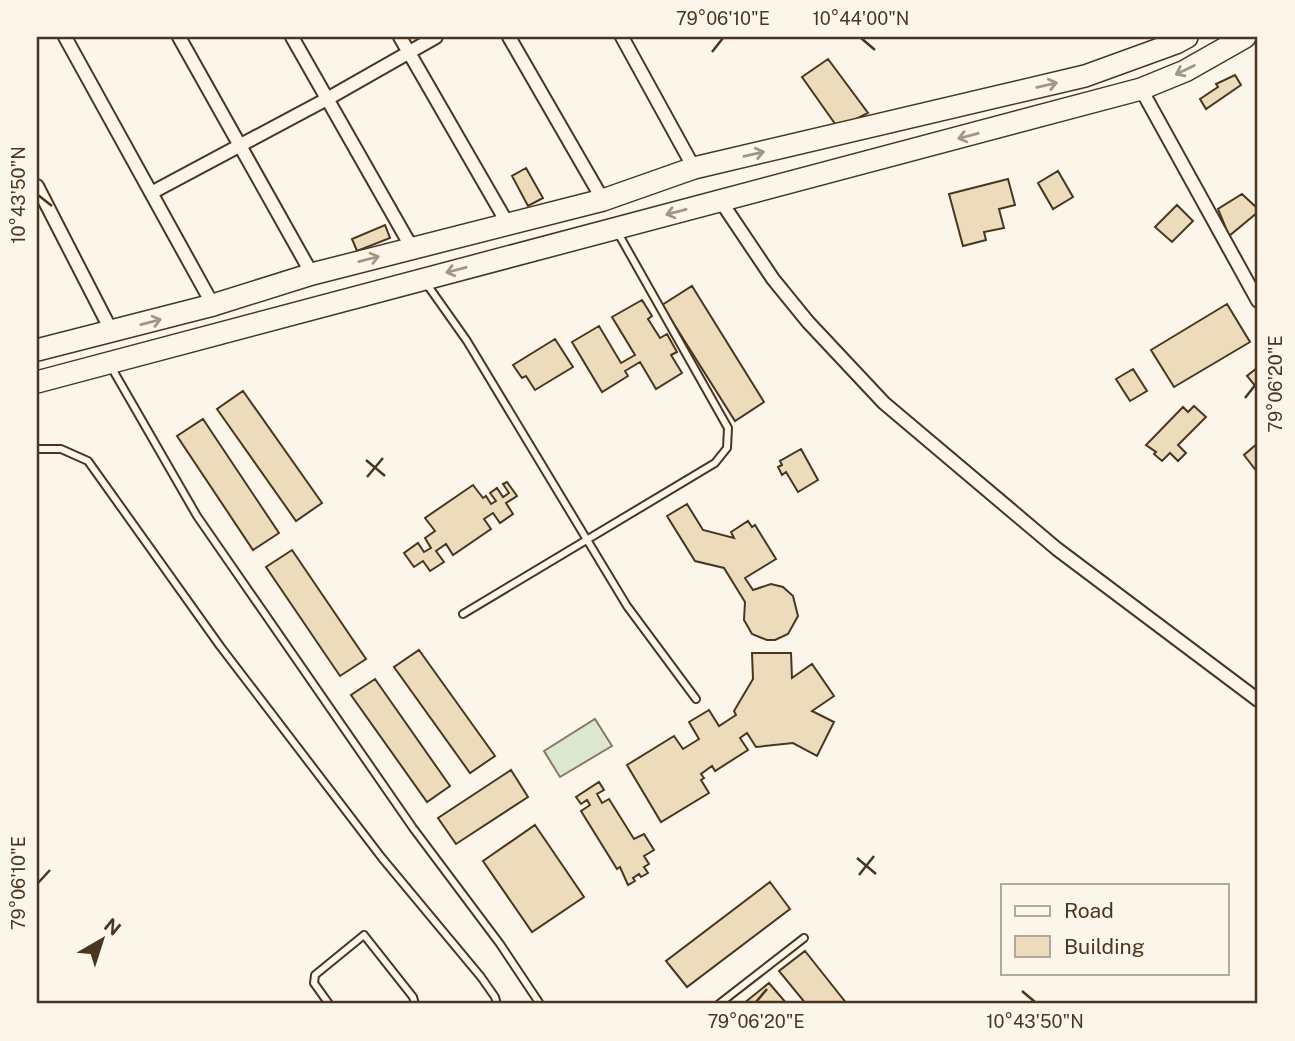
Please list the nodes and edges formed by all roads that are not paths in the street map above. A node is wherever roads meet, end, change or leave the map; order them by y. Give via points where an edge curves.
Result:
1 (65, 37) edge
2 (179, 37) edge
3 (292, 37) edge
4 (400, 37) edge
5 (436, 37) edge
6 (509, 37) edge
7 (622, 37) edge
8 (1186, 37) edge
9 (1244, 37) edge
10 (408, 51) junction
11 (1141, 89) junction
12 (327, 99) junction
13 (241, 145) junction
14 (694, 168) junction
15 (37, 186) edge
16 (151, 193) junction
17 (603, 200) junction
18 (720, 200) junction
19 (509, 226) junction
20 (615, 228) junction
21 (412, 248) junction
22 (312, 274) junction
23 (423, 278) junction
24 (1258, 301) edge
25 (213, 305) junction
26 (112, 332) junction
27 (37, 349) edge
28 (110, 363) junction
29 (37, 382) edge
30 (37, 449) edge
31 (589, 540) junction
32 (463, 614) dead end
33 (696, 699) dead end
34 (1258, 700) edge
35 (804, 938) dead end
36 (329, 1004) edge
37 (415, 1004) edge
38 (497, 1004) edge
39 (540, 1004) edge
40 (719, 1004) edge

1 - 16 street
2 - 13 street
3 - 12 street
4 - 10 street
5 - 10 street
6 - 17 street
7 - 14 street
14 -> 8 highway via 1085,76
9 -> 11 highway via 1185,71
10 - 12 street
10 - 19 street
11 -> 18 highway
11 - 24 street
12 - 13 street
12 - 21 street
13 - 16 street
13 - 22 street
14 - 17 highway
15 - 26 street
16 - 25 street
17 - 19 highway
18 -> 20 highway
18 - 34 street via 773,279 884,403 1057,549
19 - 21 highway
20 -> 23 highway
20 - 31 lane via 728,428 727,448 716,463
22 -> 21 highway
22 - 25 highway
23 - 28 highway
23 - 31 lane
26 -> 25 highway
26 - 27 highway
28 - 29 highway
28 - 39 lane via 197,516
30 - 38 lane via 61,449 88,461 220,646 382,858 481,977
31 - 32 lane
31 - 33 lane via 627,606
35 - 40 lane
36 - 37 lane via 314,984 315,975 364,936

